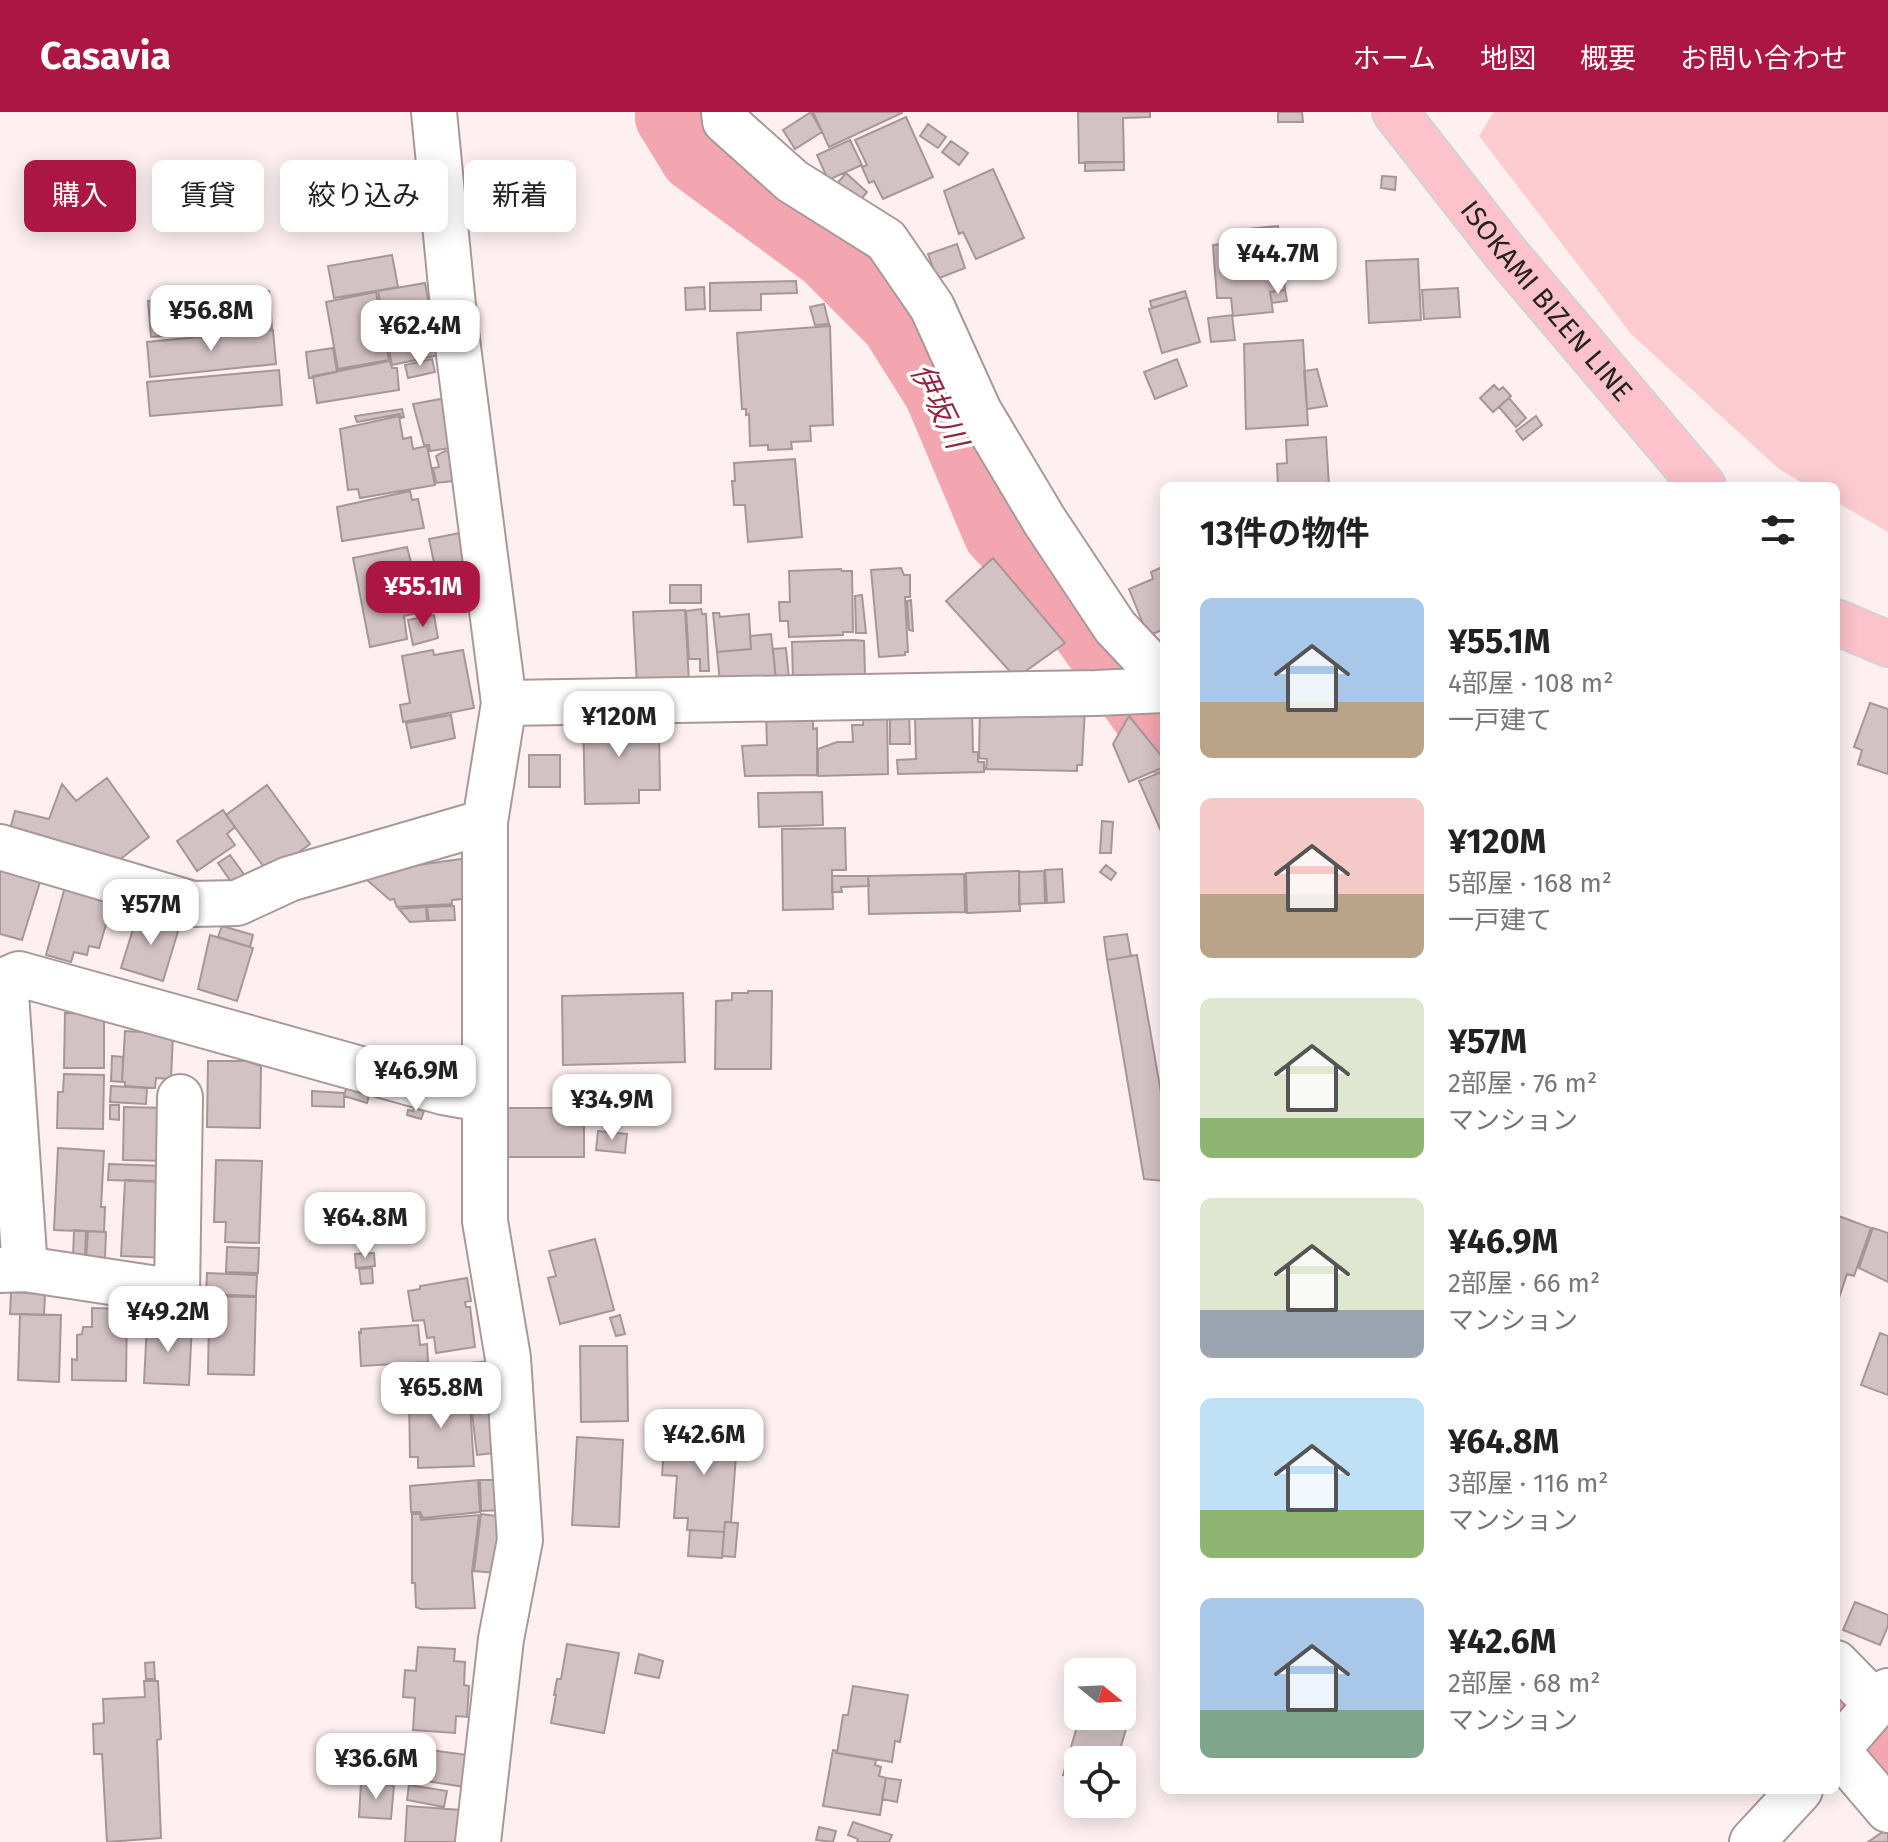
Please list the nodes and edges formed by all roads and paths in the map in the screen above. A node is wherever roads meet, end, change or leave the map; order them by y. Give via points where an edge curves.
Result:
1 (434, 112) edge
2 (724, 112) edge
3 (1395, 112) edge
4 (1700, 482) edge
5 (1840, 624) edge
6 (1888, 644) edge
7 (1160, 683) edge
8 (1160, 686) edge
9 (504, 703) junction
10 (485, 822) junction
11 (0, 847) edge
12 (180, 1097) dead end
13 (483, 1099) junction
14 (13, 1269) edge
15 (1840, 1674) edge
16 (1858, 1726) edge
17 (1796, 1794) edge
18 (1888, 1810) edge
19 (478, 1842) edge
20 (1752, 1842) edge

1 - 9 street via 454,316
2 - 7 street via 725,121 792,181 886,240 932,307 979,411 1044,520 1115,627
3 - 4 main road, ISOKAMI BIZEN LINE via 1507,255
5 - 6 main road
8 - 9 street via 1107,693
9 - 10 street
10 - 11 street via 289,879 237,903 193,904
10 - 13 street
12 - 14 street via 177,1292
13 - 14 street via 19,974 5,980
13 - 19 street via 485,1221 508,1358 520,1540 501,1639
15 - 16 street
16 - 18 street
17 - 20 street

